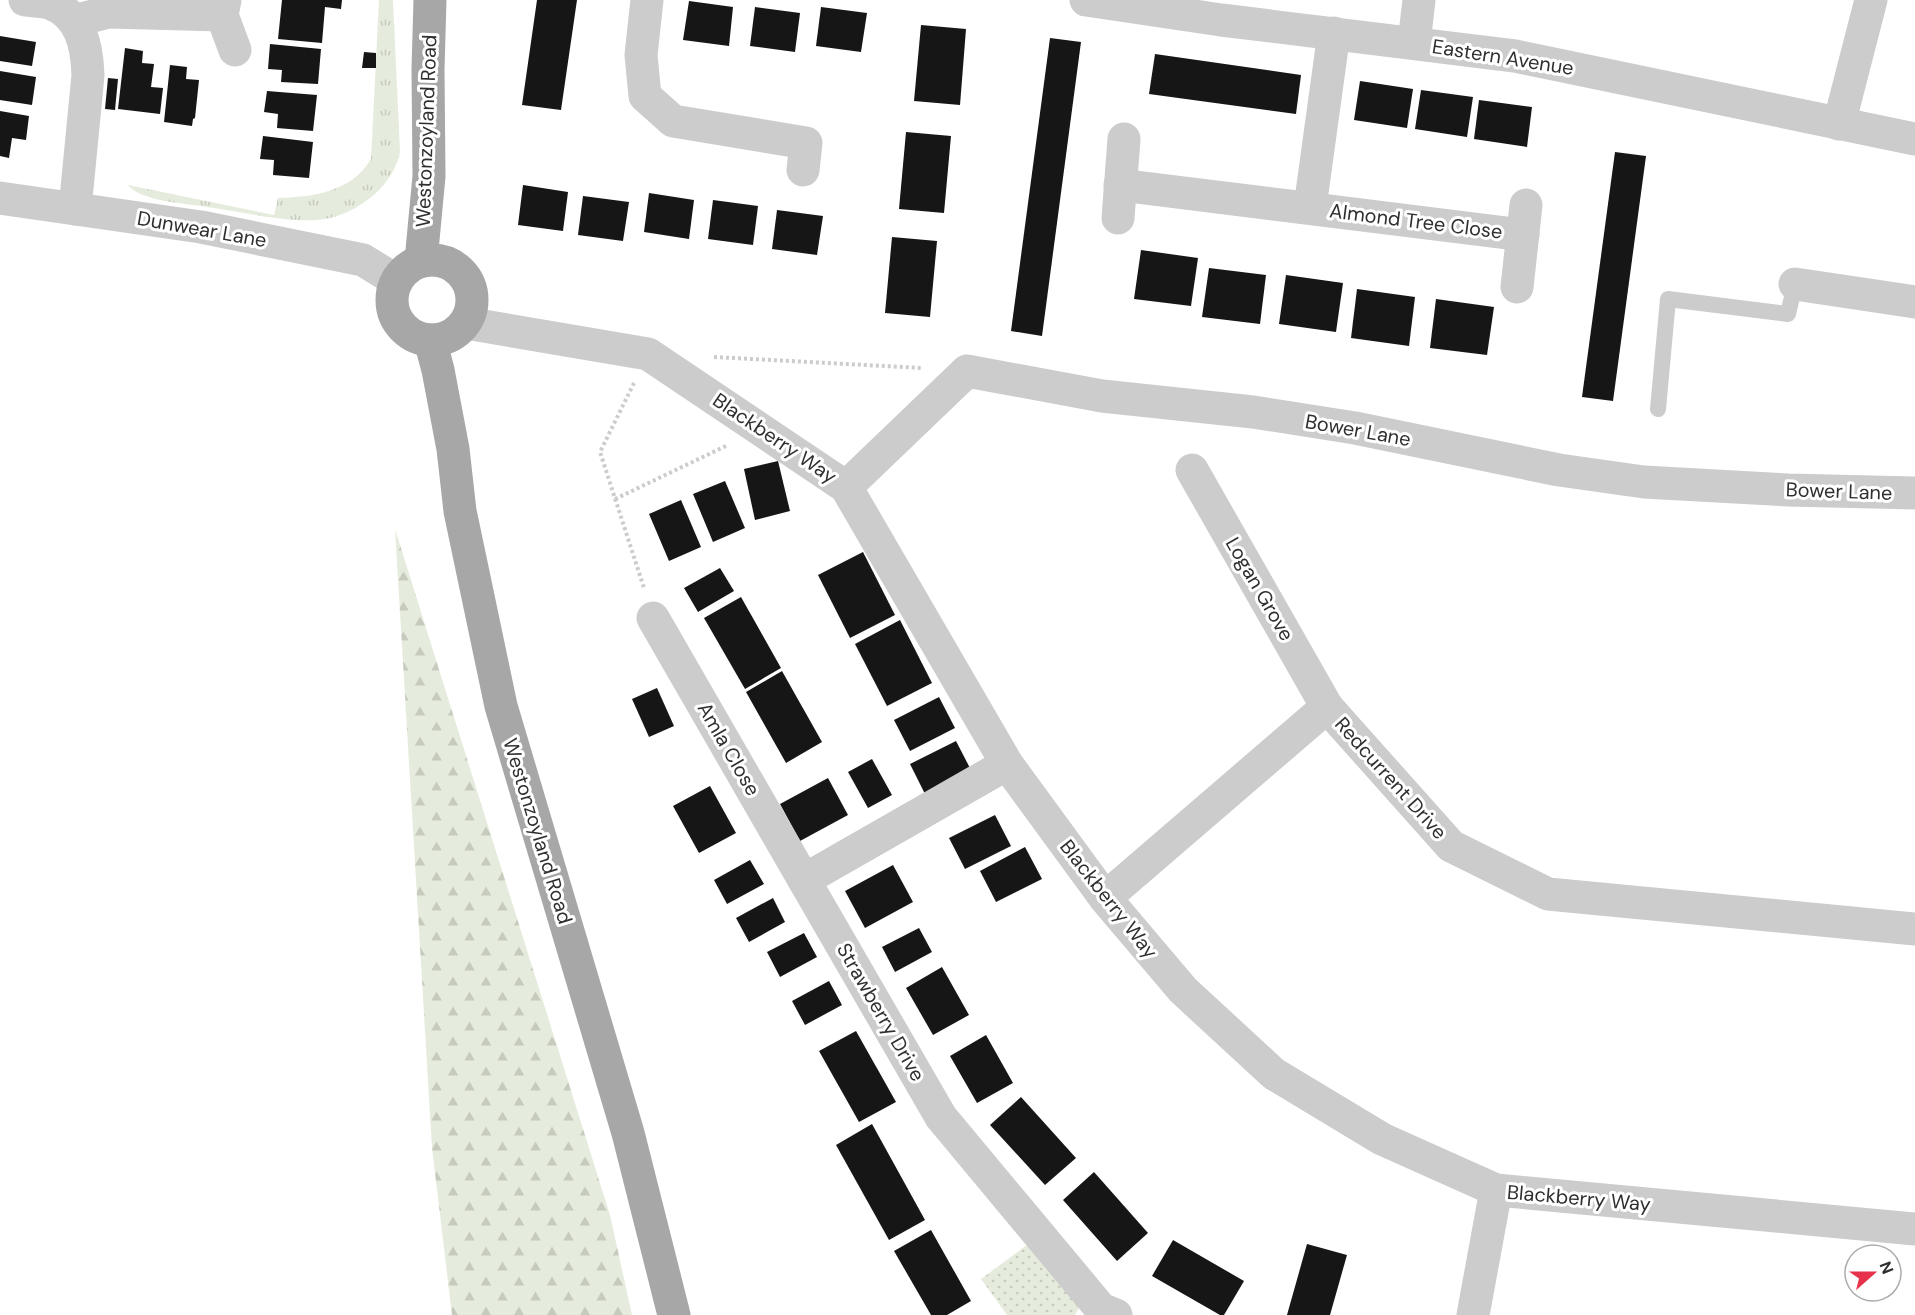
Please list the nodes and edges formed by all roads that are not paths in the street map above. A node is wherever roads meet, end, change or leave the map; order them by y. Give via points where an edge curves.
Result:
1 (25, 0) edge
2 (430, 0) edge
3 (647, 0) edge
4 (1086, 0) edge
5 (1419, 0) edge
6 (1871, 0) edge
7 (223, 7) edge
8 (74, 21) junction
9 (1334, 33) junction
10 (1414, 43) junction
11 (235, 50) dead end
12 (1839, 124) junction
13 (1124, 139) dead end
14 (1915, 140) edge
15 (803, 170) dead end
16 (1120, 185) junction
17 (0, 198) edge
18 (1310, 207) junction
19 (75, 209) junction
20 (1118, 218) dead end
21 (409, 271) junction
22 (1795, 284) joint
23 (1516, 287) dead end
24 (1915, 302) edge
25 (466, 323) junction
26 (430, 340) junction
27 (1658, 409) dead end
28 (1192, 470) dead end
29 (846, 487) junction
30 (1915, 493) edge
31 (653, 618) road end
32 (1327, 707) junction
33 (1007, 764) junction
34 (804, 880) junction
35 (1105, 898) junction
36 (1915, 929) edge
37 (1496, 1190) junction
38 (1915, 1229) edge
39 (1105, 1313) edge
40 (674, 1315) edge
41 (1473, 1315) edge

1 - 8 street via 50,3
2 - 21 main road, Westonzoyland Road via 429,176
3 - 15 street via 641,55 645,96 673,121 806,142
4 - 9 street, Eastern Avenue
5 - 10 street
6 - 12 street
7 - 8 street via 108,12
7 - 11 street
8 - 19 street via 84,39 88,75
9 - 10 street, Eastern Avenue
9 - 18 street, Almond Tree Close
10 - 12 street, Eastern Avenue via 1515,56
12 - 14 street, Eastern Avenue
13 - 16 street
16 - 18 street, Almond Tree Close
16 - 20 street
17 - 19 street, Dunwear Lane
18 - 23 street, Almond Tree Close via 1524,220
19 - 21 street, Dunwear Lane via 201,227
21 - 25 main road via 434,259 456,267 465,276 473,300
21 - 26 main road via 393,294 393,307 406,330
22 - 24 street
22 - 27 lane via 1788,314 1668,299
25 - 26 main road via 444,339
25 - 29 street, Blackberry Way via 648,354
26 - 40 main road, Westonzoyland Road via 453,449 460,511 501,706 628,1133
28 - 32 street, Logan Grove
29 - 30 street, Bower Lane via 967,371 1102,396 1253,412 1355,428 1559,470 1634,480
29 - 33 street, Blackberry Way
31 - 34 street, Amla Close
32 - 35 street, Redcurrent Drive
32 - 36 street, Redcurrent Drive via 1451,846 1548,894
33 - 34 street
33 - 35 street, Blackberry Way
34 - 39 street, Strawberry Drive via 941,1117
35 - 37 street, Blackberry Way via 1183,990 1274,1074 1382,1139
37 - 38 street, Blackberry Way
37 - 41 street

